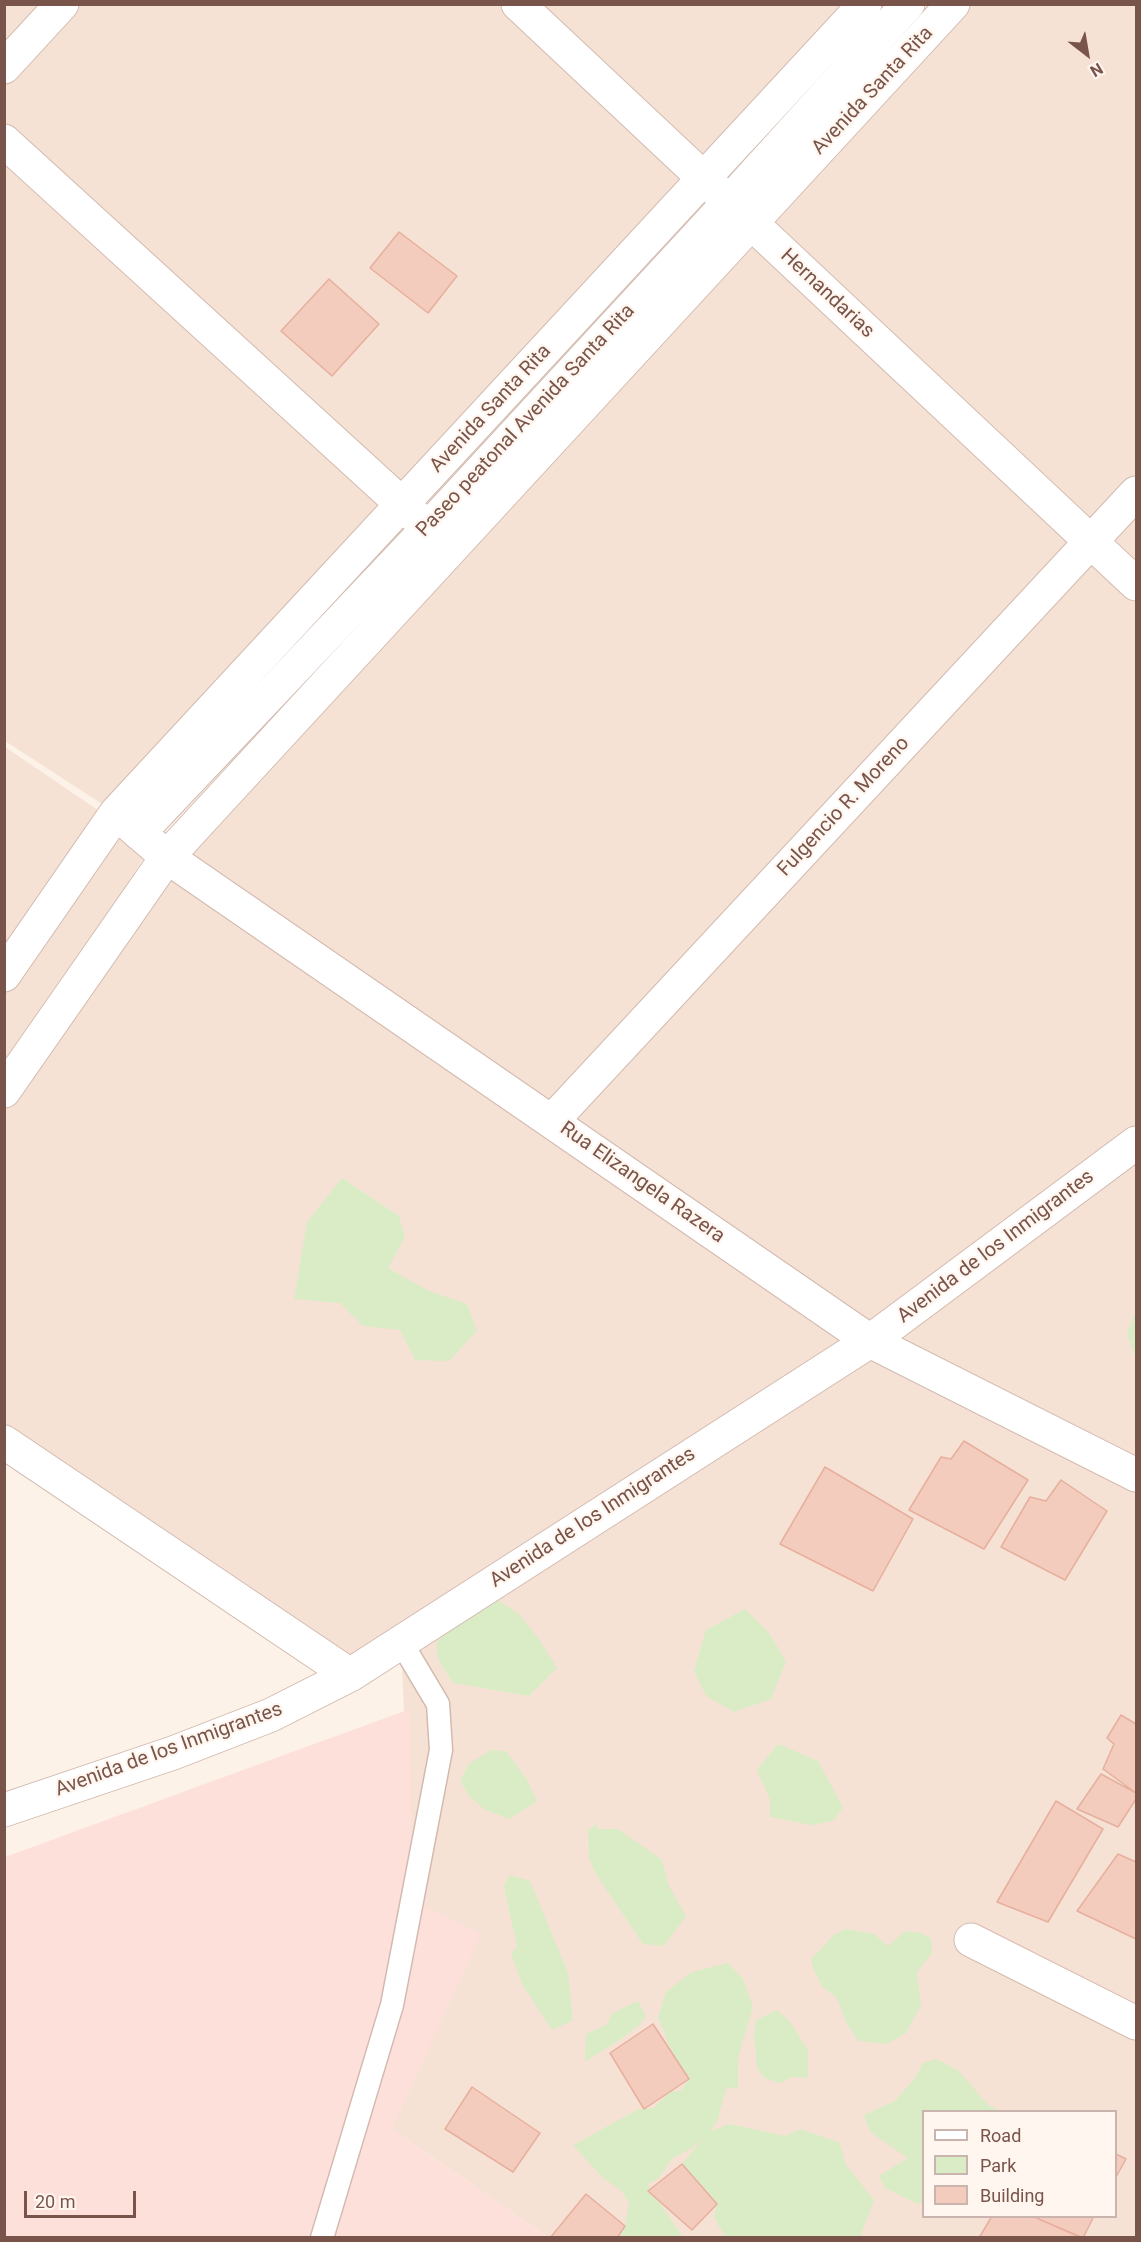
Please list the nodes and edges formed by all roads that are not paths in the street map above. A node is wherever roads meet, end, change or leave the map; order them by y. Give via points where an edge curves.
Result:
1 (62, 4) edge
2 (518, 4) edge
3 (865, 4) edge
4 (908, 4) edge
5 (953, 4) edge
6 (4, 67) edge
7 (4, 141) edge
8 (704, 178) junction
9 (740, 212) junction
10 (1137, 493) edge
11 (402, 506) junction
12 (439, 538) junction
13 (1091, 542) junction
14 (1137, 584) edge
15 (128, 823) junction
16 (167, 857) junction
17 (4, 975) edge
18 (4, 1091) edge
19 (552, 1121) junction
20 (1137, 1143) edge
21 (870, 1341) junction
22 (4, 1442) edge
23 (1137, 1475) edge
24 (401, 1642) junction
25 (350, 1675) junction
26 (4, 1810) edge
27 (971, 1940) dead end
28 (1137, 2023) edge
29 (322, 2238) edge

1 - 6 street
2 - 8 street, Hernandarias
3 - 8 street, Avenida Santa Rita
4 - 9 street, Paseo peatonal Avenida Santa Rita
5 - 9 street, Avenida Santa Rita
7 - 11 street
8 - 9 street, Hernandarias
8 - 11 street, Avenida Santa Rita
9 - 12 street, Paseo peatonal Avenida Santa Rita
9 - 13 street, Hernandarias
10 - 13 street, Fulgencio R. Moreno
11 - 12 street
11 - 15 street, Avenida Santa Rita
12 - 15 street, Paseo peatonal Avenida Santa Rita
12 - 16 street
13 - 14 street, Hernandarias
13 - 19 street, Fulgencio R. Moreno
15 - 16 street
15 - 17 street, Avenida Santa Rita
16 - 18 street
16 - 19 street, Rua Elizangela Razera
19 - 21 street, Rua Elizangela Razera
20 - 21 street, Avenida de los Inmigrantes
21 - 23 street, Rua Elizangela Razera
21 - 24 street, Avenida de los Inmigrantes
22 - 25 street
24 - 25 street, Avenida de los Inmigrantes
24 - 29 lane via 438,1704 441,1750 392,2006
25 - 26 street, Avenida de los Inmigrantes via 271,1715
27 - 28 street

